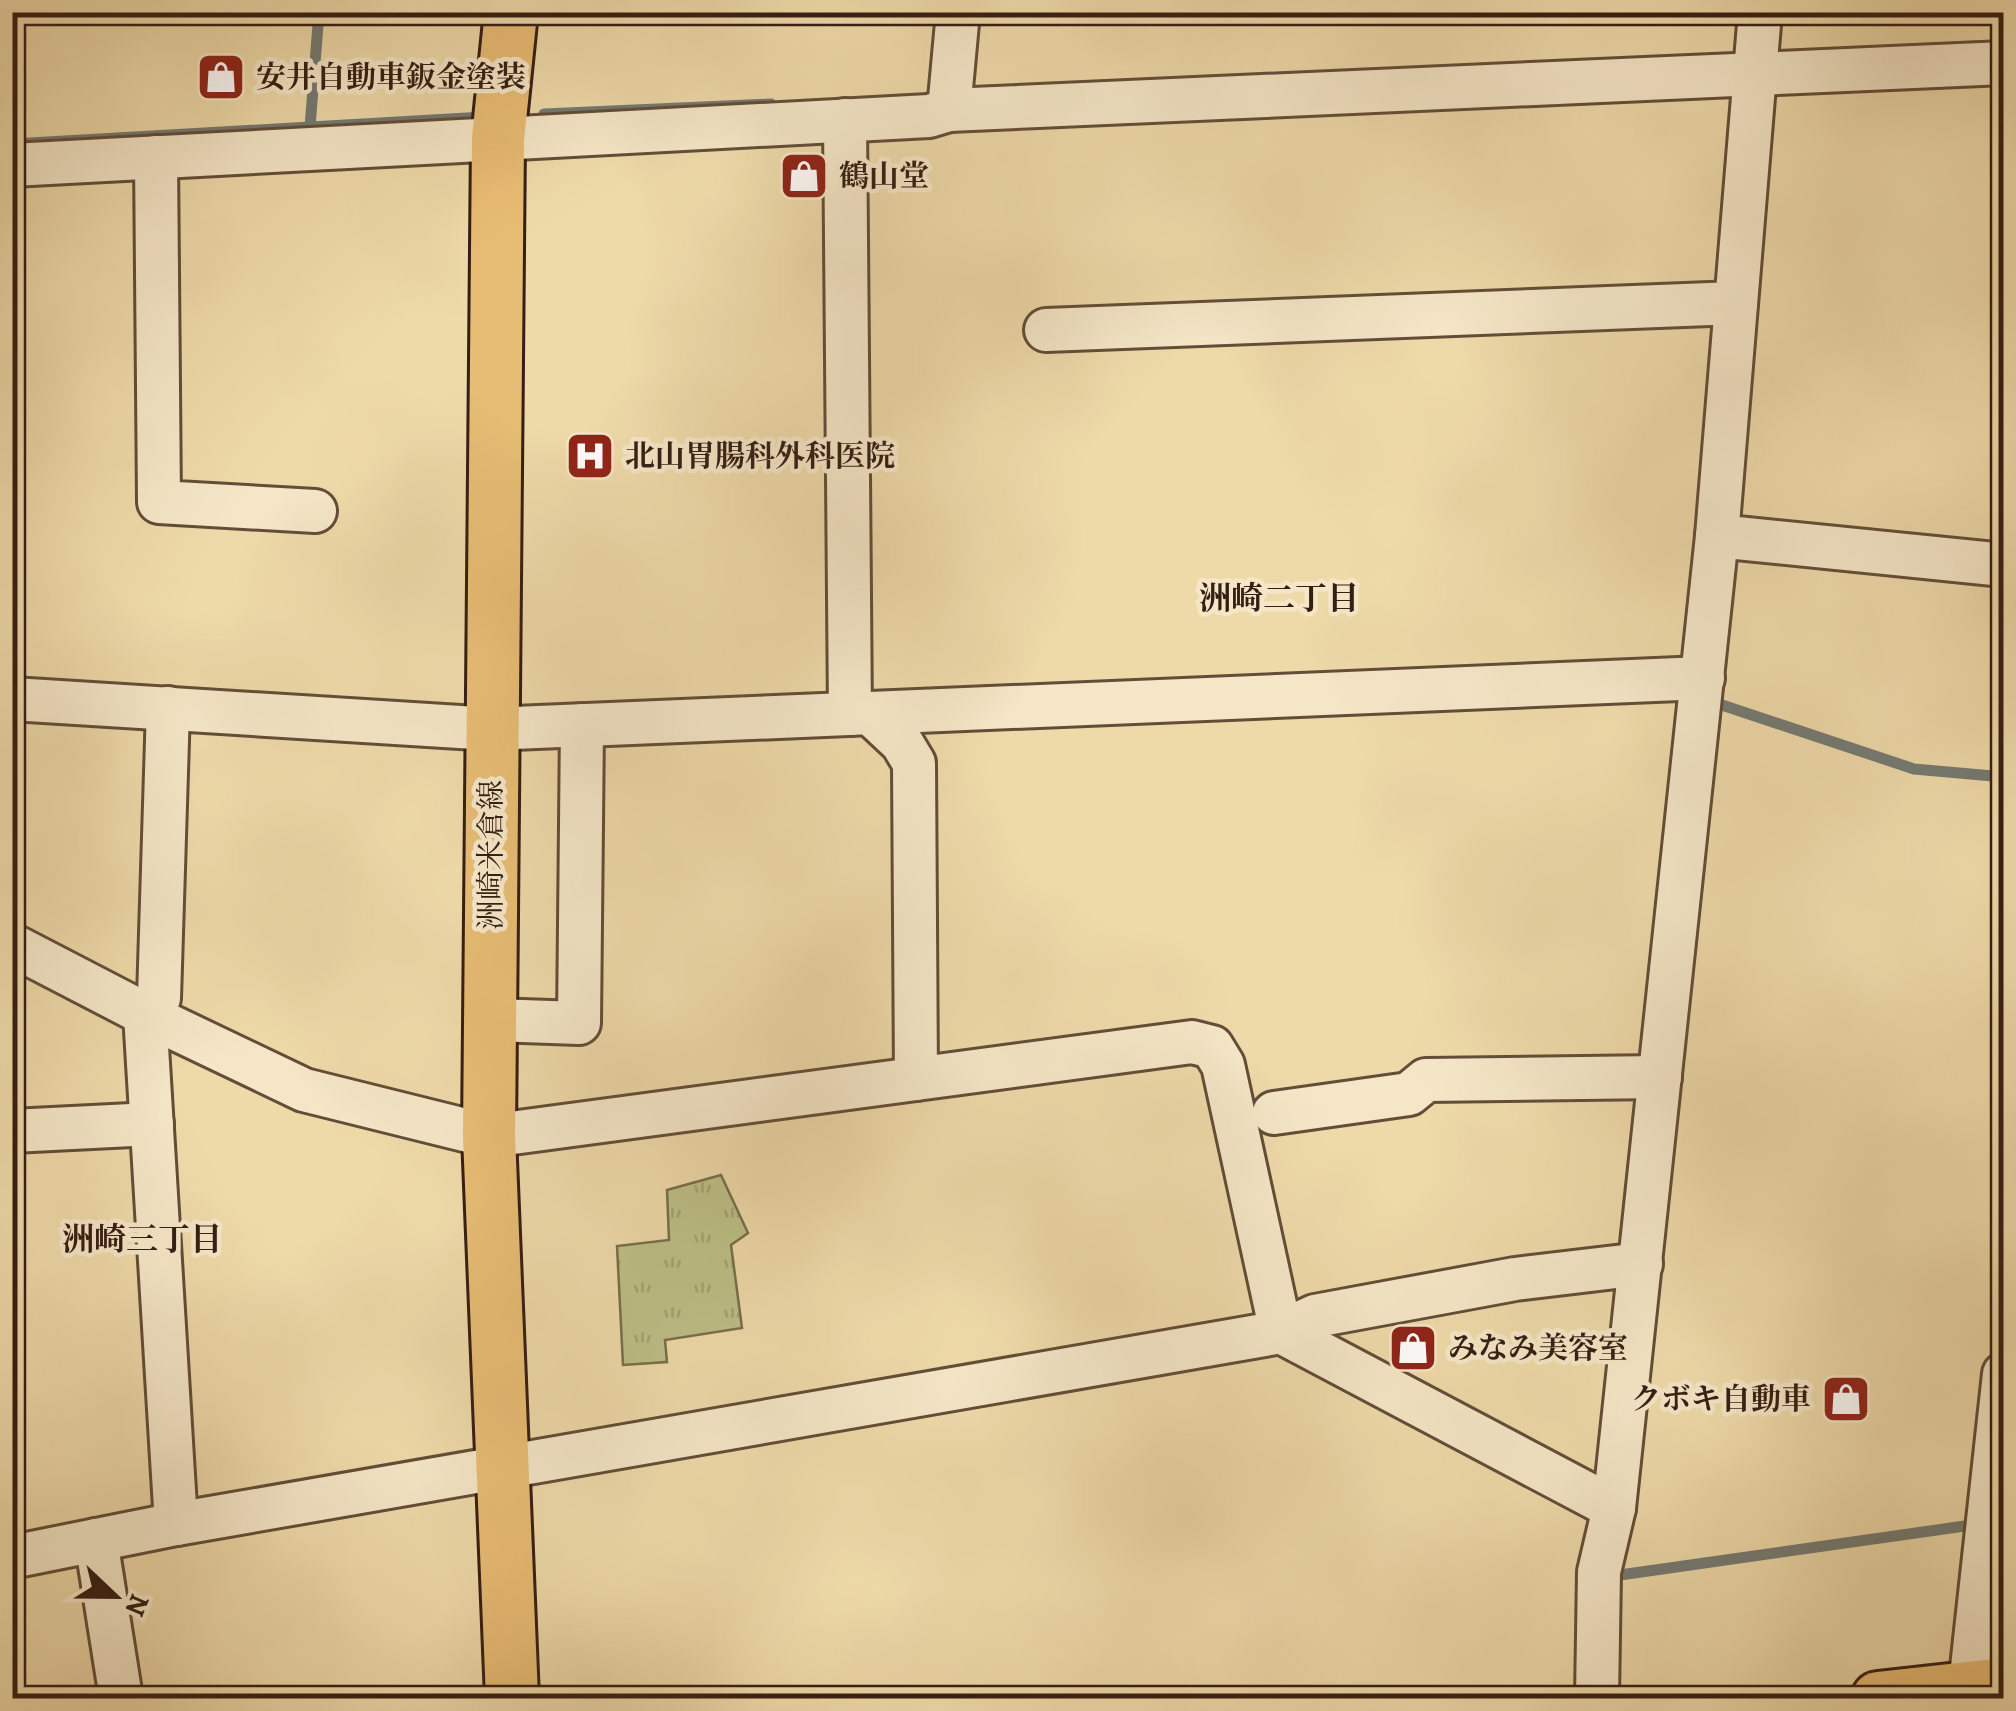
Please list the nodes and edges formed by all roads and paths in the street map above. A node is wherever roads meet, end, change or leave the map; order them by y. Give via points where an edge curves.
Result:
1 (511, 12) edge
2 (958, 12) edge
3 (1757, 49) edge
4 (2004, 63) edge
5 (950, 99) junction
6 (845, 120) junction
7 (498, 139) junction
8 (156, 157) junction
9 (12, 165) edge
10 (1736, 303) junction
11 (1046, 330) dead end
12 (315, 511) dead end
13 (1717, 536) junction
14 (2004, 565) edge
15 (1702, 678) junction
16 (12, 698) edge
17 (872, 719) junction
18 (167, 720) junction
19 (492, 729) junction
20 (582, 732) junction
21 (12, 945) edge
22 (145, 1014) junction
23 (490, 1020) junction
24 (1660, 1076) junction
25 (916, 1078) junction
26 (1274, 1113) dead end
27 (152, 1124) junction
28 (12, 1131) edge
29 (489, 1136) junction
30 (1641, 1264) junction
31 (1281, 1332) junction
32 (2004, 1374) edge
33 (500, 1470) junction
34 (1614, 1508) junction
35 (176, 1524) junction
36 (98, 1550) junction
37 (12, 1558) edge
38 (1987, 1685) edge
39 (1596, 1691) edge
40 (121, 1698) edge
41 (512, 1698) edge
42 (1878, 1698) edge

1 - 7 main road, 洲崎米倉線
2 - 5 street
3 - 4 street
3 - 5 street
3 - 10 street
5 - 6 street via 929,116
6 - 7 street
6 - 17 street
7 - 8 street
7 - 19 main road, 洲崎米倉線
8 - 9 street
8 - 12 street via 159,502
10 - 11 street
10 - 13 street
13 - 14 street
13 - 15 street
15 - 17 street
15 - 24 street
16 - 18 street
17 - 20 street
17 - 25 street via 914,763
18 - 19 street
18 - 22 street via 159,998
19 - 20 street
19 - 23 main road, 洲崎米倉線
20 - 23 street via 579,1024
21 - 22 street
22 - 27 street
22 - 29 street via 304,1090
23 - 29 main road, 洲崎米倉線
24 - 26 street via 1426,1080 1408,1094
24 - 30 street
25 - 29 street
25 - 31 street via 1192,1042 1212,1048 1223,1065
27 - 28 street
27 - 35 street
29 - 33 main road, 洲崎米倉線
30 - 31 street via 1515,1279 1315,1316
30 - 34 street
31 - 33 street
31 - 34 street
32 - 38 street via 1990,1523
33 - 35 street
33 - 41 main road, 洲崎米倉線
34 - 39 street via 1599,1572
35 - 36 street
36 - 37 street
36 - 40 street
38 - 42 main road

